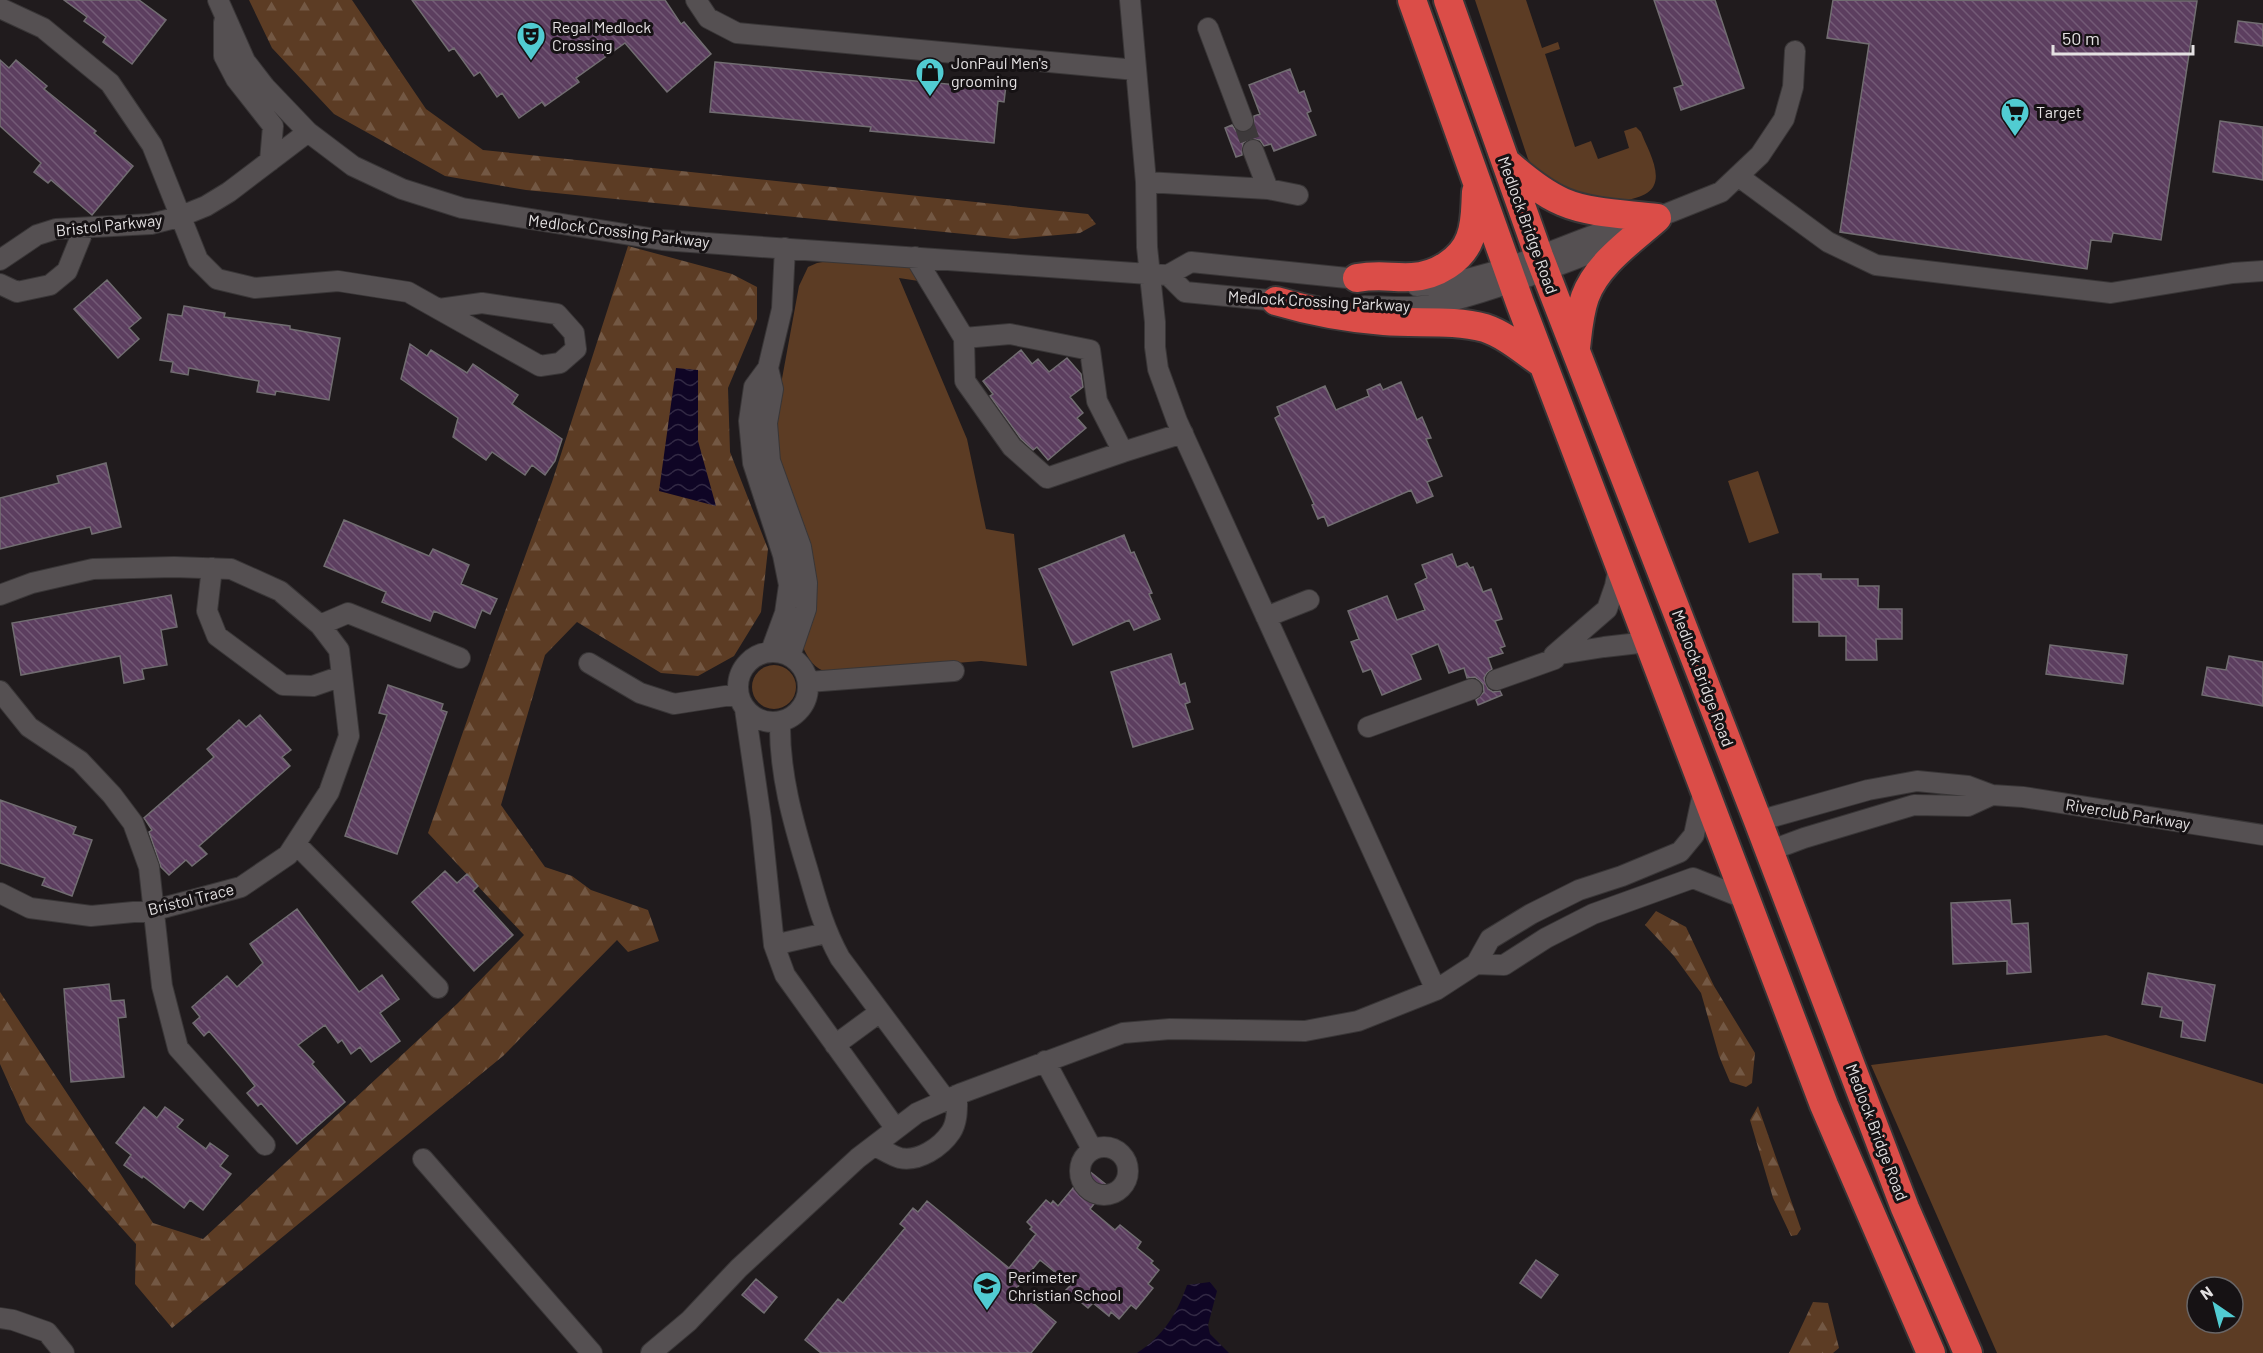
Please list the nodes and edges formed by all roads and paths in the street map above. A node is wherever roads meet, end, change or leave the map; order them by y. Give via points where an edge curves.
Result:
1 (696, 0) edge
2 (1130, 0) edge
3 (1412, 0) edge
4 (1448, 0) edge
5 (221, 7) edge
6 (0, 8) edge
7 (1208, 28) dead end
8 (1794, 51) dead end
9 (1136, 70) junction
10 (1243, 121) tunnel mouth
11 (308, 132) junction
12 (1253, 150) tunnel mouth
13 (270, 160) junction
14 (1505, 161) junction
15 (1738, 176) junction
16 (1476, 181) junction
17 (1146, 182) junction
18 (1268, 189) junction
19 (1299, 195) dead end
20 (179, 217) junction
21 (1657, 218) junction
22 (84, 229) junction
23 (785, 248) junction
24 (915, 257) junction
25 (0, 260) edge
26 (1542, 263) junction
27 (2263, 271) edge
28 (1509, 274) junction
29 (1158, 275) junction
30 (1357, 278) junction
31 (0, 284) edge
32 (1276, 301) junction
33 (439, 309) junction
34 (964, 338) junction
35 (1576, 352) junction
36 (1543, 364) junction
37 (768, 368) junction
38 (1183, 433) junction
39 (1123, 452) junction
40 (1619, 565) junction
41 (212, 568) junction
42 (0, 595) edge
43 (1309, 600) dead end
44 (1266, 617) junction
45 (320, 625) junction
46 (1648, 642) junction
47 (771, 651) junction
48 (790, 656) junction
49 (460, 658) dead end
50 (1555, 659) dead end
51 (588, 663) dead end
52 (954, 670) dead end
53 (342, 676) junction
54 (1496, 680) dead end
55 (808, 682) junction
56 (1472, 689) dead end
57 (0, 691) edge
58 (742, 701) junction
59 (780, 721) junction
60 (1368, 727) dead end
61 (1704, 788) junction
62 (1992, 795) junction
63 (1758, 821) junction
64 (2263, 834) edge
65 (296, 844) junction
66 (1769, 851) junction
67 (1622, 876) junction
68 (0, 893) edge
69 (1632, 899) junction
70 (1746, 899) junction
71 (155, 910) junction
72 (826, 933) junction
73 (774, 945) junction
74 (1476, 964) junction
75 (438, 988) dead end
76 (1436, 990) junction
77 (880, 1012) junction
78 (835, 1045) junction
79 (1046, 1061) junction
80 (951, 1097) junction
81 (896, 1130) junction
82 (265, 1145) dead end
83 (875, 1146) junction
84 (1092, 1149) dead end
85 (423, 1159) dead end
86 (0, 1318) edge
87 (64, 1353) edge
88 (591, 1353) edge
89 (651, 1353) edge
90 (1931, 1353) edge
91 (1968, 1353) edge

1 - 9 street via 708,18 737,33
2 - 9 street
3 - 16 highway, Medlock Bridge Road
4 - 14 highway, Medlock Bridge Road
5 - 11 street, Medlock Crossing Parkway via 245,61
5 - 13 street, Medlock Crossing Parkway via 224,56 236,79 273,126
6 - 20 street via 43,28 110,83 152,145
7 - 10 street
8 - 15 street, Medlock Crossing Parkway via 1793,87 1784,119 1760,155
9 - 17 street
11 - 13 street, Bristol Parkway
11 - 23 street, Medlock Crossing Parkway via 353,166 402,189 462,208 662,240
12 - 18 street
13 - 20 street, Bristol Parkway via 229,192
14 - 21 highway via 1565,203
14 - 26 highway, Medlock Bridge Road
15 - 21 street, Medlock Crossing Parkway via 1721,192
15 - 27 street via 1828,242 1876,265 2111,293
16 - 28 highway, Medlock Bridge Road
16 - 30 highway via 1470,238 1446,266 1424,276 1377,274
17 - 18 street
17 - 29 street
18 - 19 street
20 - 22 street, Bristol Parkway via 151,224
20 - 33 street via 198,260 217,279 255,288 338,281 408,292
21 - 26 street, Medlock Crossing Parkway via 1626,230 1617,243
21 - 35 highway via 1610,260 1585,295
22 - 25 street, Bristol Parkway via 56,229 38,235
22 - 31 street via 67,271 50,285 17,292
23 - 24 street, Medlock Crossing Parkway
23 - 37 street via 782,309
24 - 29 street, Medlock Crossing Parkway
24 - 34 street
26 - 28 street, Medlock Crossing Parkway
26 - 35 highway, Medlock Bridge Road
28 - 30 street, Medlock Crossing Parkway via 1420,286
28 - 32 street, Medlock Crossing Parkway via 1446,303 1414,307
28 - 36 highway, Medlock Bridge Road
29 - 30 street, Medlock Crossing Parkway via 1191,262
29 - 32 street, Medlock Crossing Parkway via 1185,292
29 - 38 street via 1158,369
32 - 36 highway via 1312,312 1486,328
33 - 33 street via 482,303 557,314 574,333 576,349 560,363 540,366
34 - 39 street via 1011,334 1090,351 1096,401
34 - 39 street via 965,381 1012,447 1047,478
35 - 63 highway, Medlock Bridge Road
36 - 40 highway, Medlock Bridge Road
37 - 47 street via 754,387 749,421 753,463 789,585 785,613
37 - 48 street via 773,389 766,423 771,461 801,547 807,583 806,609
38 - 39 street
38 - 44 street
40 - 46 highway, Medlock Bridge Road
40 - 46 street via 1607,609 1554,655
41 - 42 street, Bristol Trace via 93,569
41 - 45 street, Bristol Trace via 231,569 280,591
41 - 53 street via 207,611 217,636 283,685 313,686
43 - 44 street
44 - 76 street
45 - 49 street via 348,613
45 - 53 street, Bristol Trace via 339,650
46 - 61 highway, Medlock Bridge Road
47 - 48 street
47 - 58 street via 758,654 739,675 737,688
48 - 55 street via 805,671
50 - 54 street
51 - 58 street via 640,693 674,704
52 - 55 street
53 - 65 street, Bristol Trace via 349,736 329,792
55 - 59 street via 799,711
56 - 60 street
57 - 71 street via 29,727 80,761 133,823 149,867
58 - 59 street via 761,720
58 - 73 street
59 - 72 street via 791,817
61 - 67 street via 1694,835 1680,852
61 - 70 highway, Medlock Bridge Road
62 - 63 street, Riverclub Parkway via 1968,786 1917,781 1868,790
62 - 64 street, Riverclub Parkway
62 - 66 street, Riverclub Parkway via 1968,806 1914,805
63 - 66 highway, Medlock Bridge Road
65 - 71 street, Bristol Trace via 288,855 241,887
65 - 75 street
66 - 91 highway, Medlock Bridge Road via 1905,1208
67 - 69 street
67 - 74 street via 1579,890 1531,914 1490,939
68 - 71 street, Bristol Trace via 30,908 91,916
69 - 70 street via 1693,878
69 - 74 street via 1546,938 1504,965
70 - 90 highway, Medlock Bridge Road via 1824,1105
71 - 82 street via 162,986 178,1048
72 - 73 street
72 - 77 street
73 - 78 street via 785,975
74 - 76 street
76 - 79 street via 1358,1021 1305,1031 1170,1029 1123,1034
77 - 78 street
77 - 80 street
78 - 81 street
79 - 80 street
79 - 84 street
80 - 81 street via 917,1113
80 - 83 street via 957,1114 952,1131 937,1148 917,1158 900,1158
81 - 83 street
83 - 89 street
85 - 88 street
86 - 87 street via 47,1332

